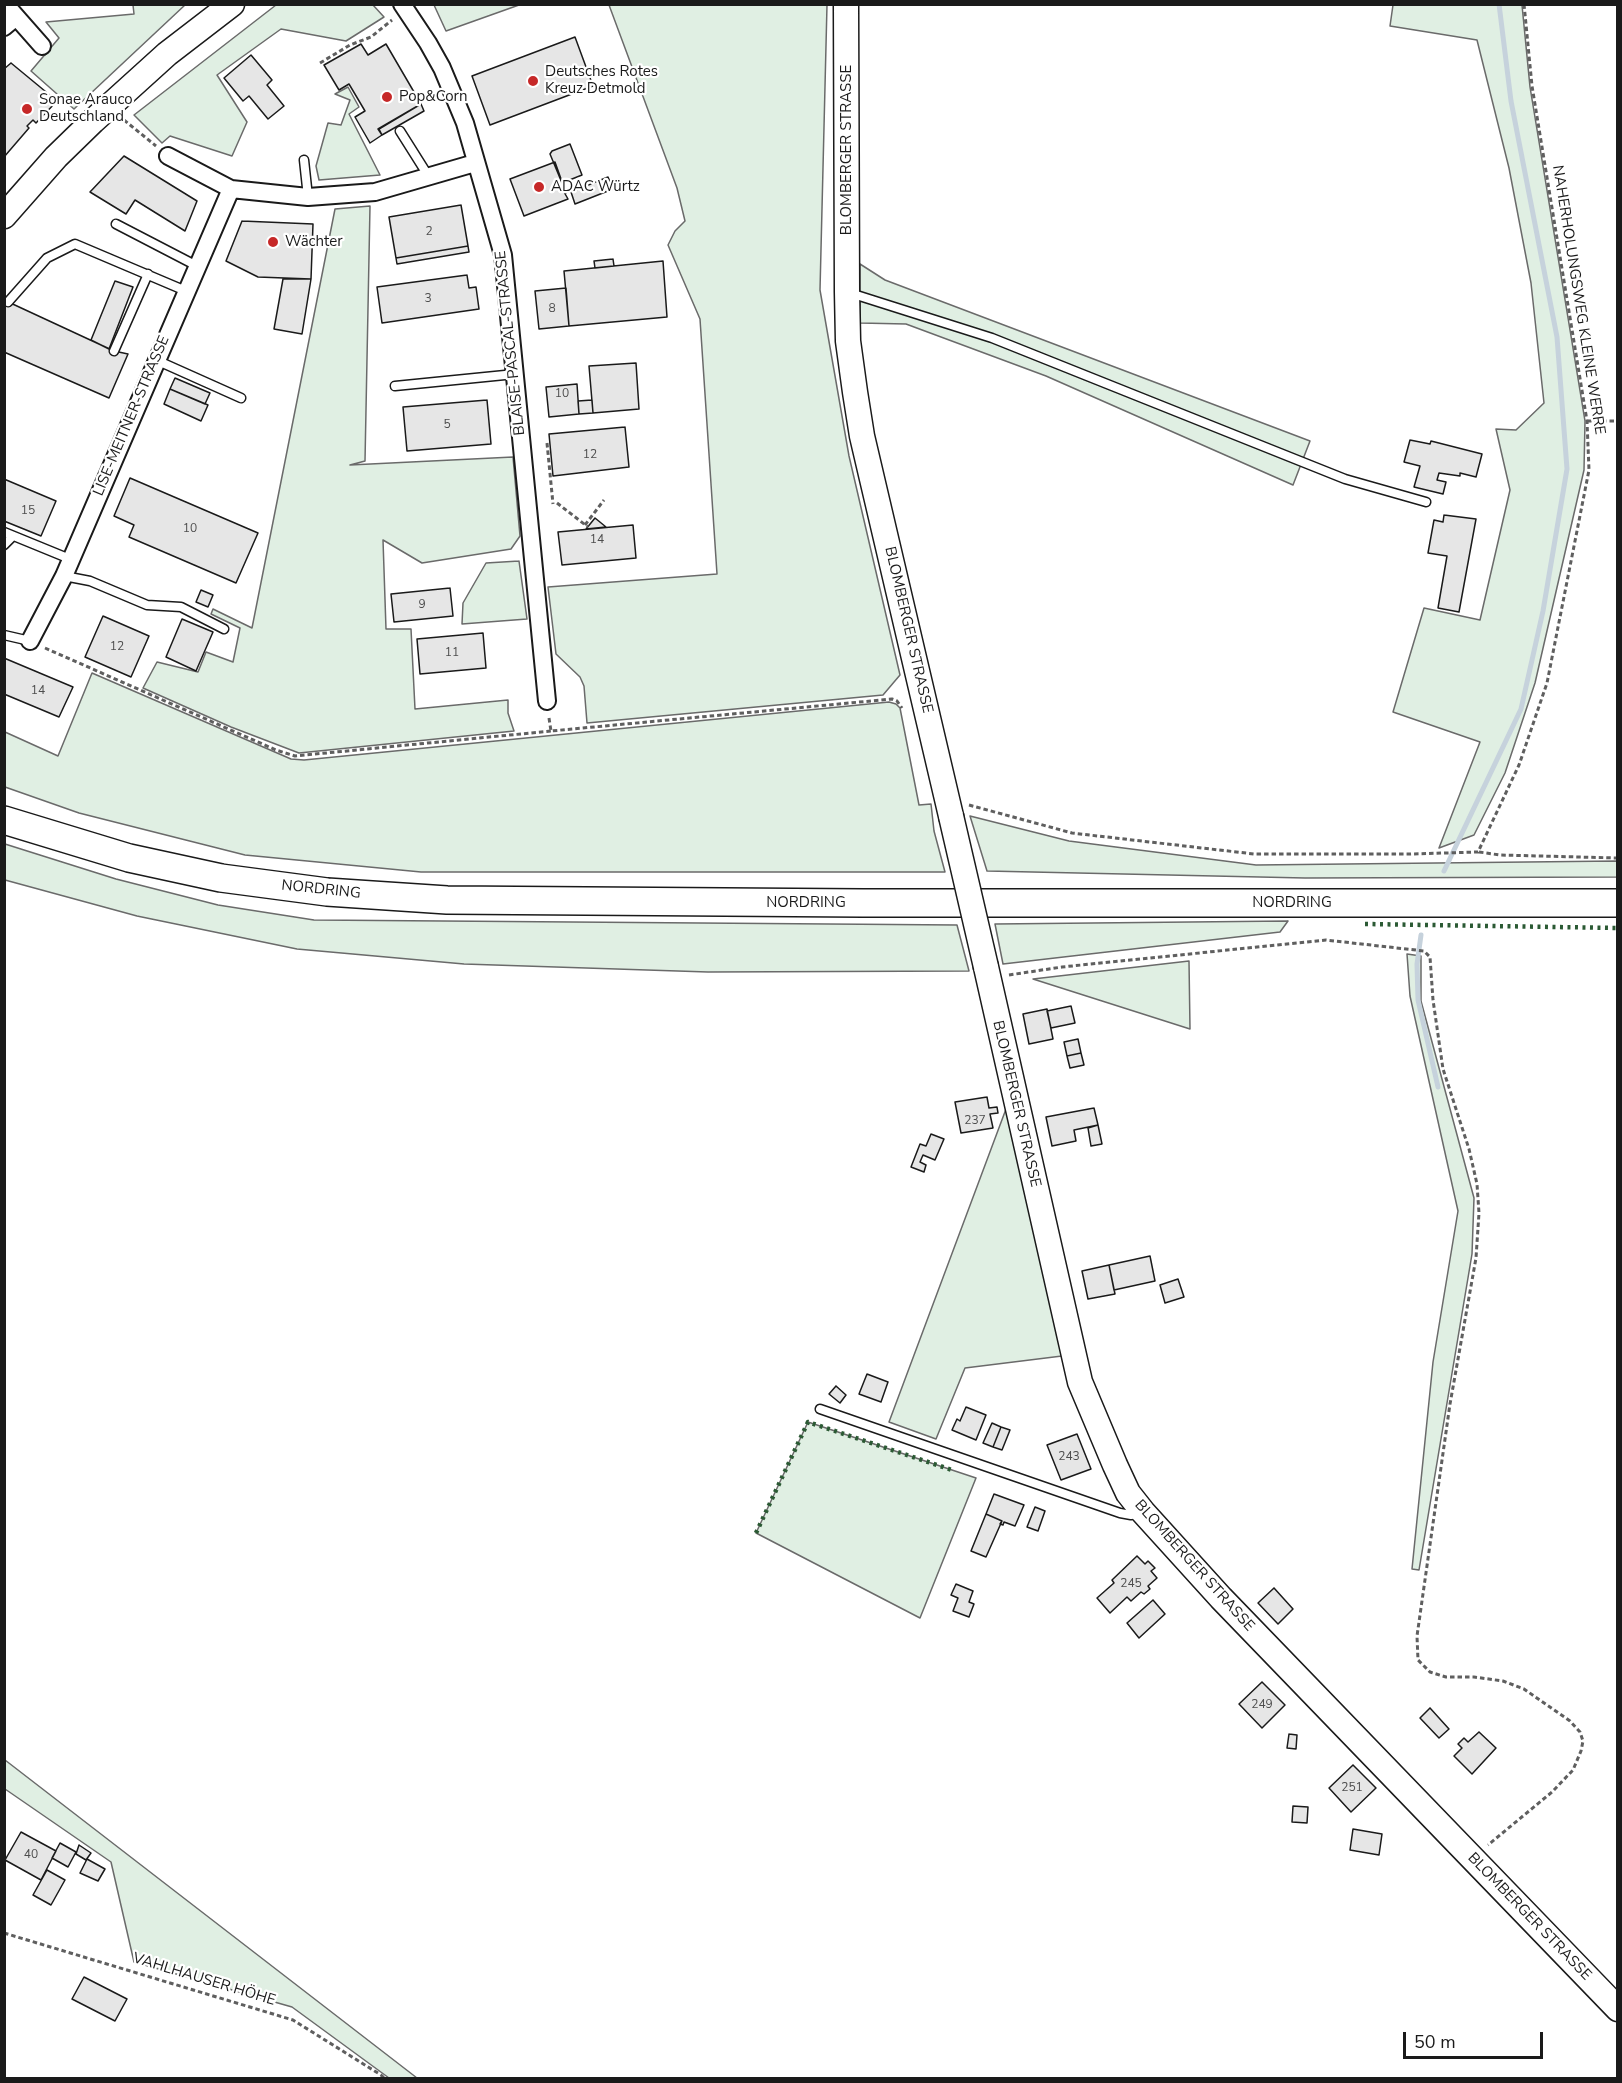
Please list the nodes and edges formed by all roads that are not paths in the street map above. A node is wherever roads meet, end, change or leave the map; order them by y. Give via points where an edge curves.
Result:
1 (232, 4) edge
2 (846, 4) edge
3 (404, 7) edge
4 (9, 16) edge
5 (42, 46) dead end
6 (400, 131) dead end
7 (168, 156) road end
8 (304, 160) dead end
9 (476, 163) junction
10 (429, 177) junction
11 (231, 189) junction
12 (308, 197) junction
13 (4, 216) edge
14 (116, 224) dead end
15 (197, 266) junction
16 (148, 274) junction
17 (186, 291) junction
18 (847, 292) junction
19 (8, 302) dead end
20 (114, 351) dead end
21 (156, 360) junction
22 (515, 374) junction
23 (395, 386) dead end
24 (241, 398) dead end
25 (1426, 502) dead end
26 (9, 534) edge
27 (4, 545) edge
28 (70, 559) junction
29 (64, 576) junction
30 (224, 629) dead end
31 (4, 635) edge
32 (30, 642) joint
33 (547, 701) road end
34 (4, 820) edge
35 (1617, 903) edge
36 (820, 1409) dead end
37 (1143, 1512) junction
38 (1617, 2010) edge

1 - 13 main road via 167,54 93,121
2 - 18 main road, BLOMBERGER STRASSE
3 - 9 street, BLAISE-PASCAL-STRASSE via 442,68 465,123
4 - 5 street
6 - 10 lane
7 - 11 street
8 - 12 lane
9 - 10 street
9 - 22 street, BLAISE-PASCAL-STRASSE via 503,255
10 - 12 street via 375,192
11 - 12 street
11 - 15 street, LISE-MEITNER-STRASSE
14 - 15 lane
15 - 17 street, LISE-MEITNER-STRASSE
16 - 17 lane
16 - 19 lane via 75,244 47,258
16 - 20 lane
17 - 21 street, LISE-MEITNER-STRASSE
18 - 25 lane via 992,338 1345,479
18 - 37 main road, BLOMBERGER STRASSE, bridge via 848,341 862,436 1080,1382 1128,1493
21 - 24 lane
21 - 28 street, LISE-MEITNER-STRASSE
22 - 23 lane
22 - 33 street, BLAISE-PASCAL-STRASSE
26 - 27 lane
26 - 28 lane
28 - 29 street, LISE-MEITNER-STRASSE
29 - 30 lane via 90,581 147,605 181,607
29 - 32 street, LISE-MEITNER-STRASSE
31 - 32 lane
34 - 35 main road, NORDRING via 129,858 221,878 327,892 447,900
36 - 37 lane via 1120,1513
37 - 38 main road, BLOMBERGER STRASSE

